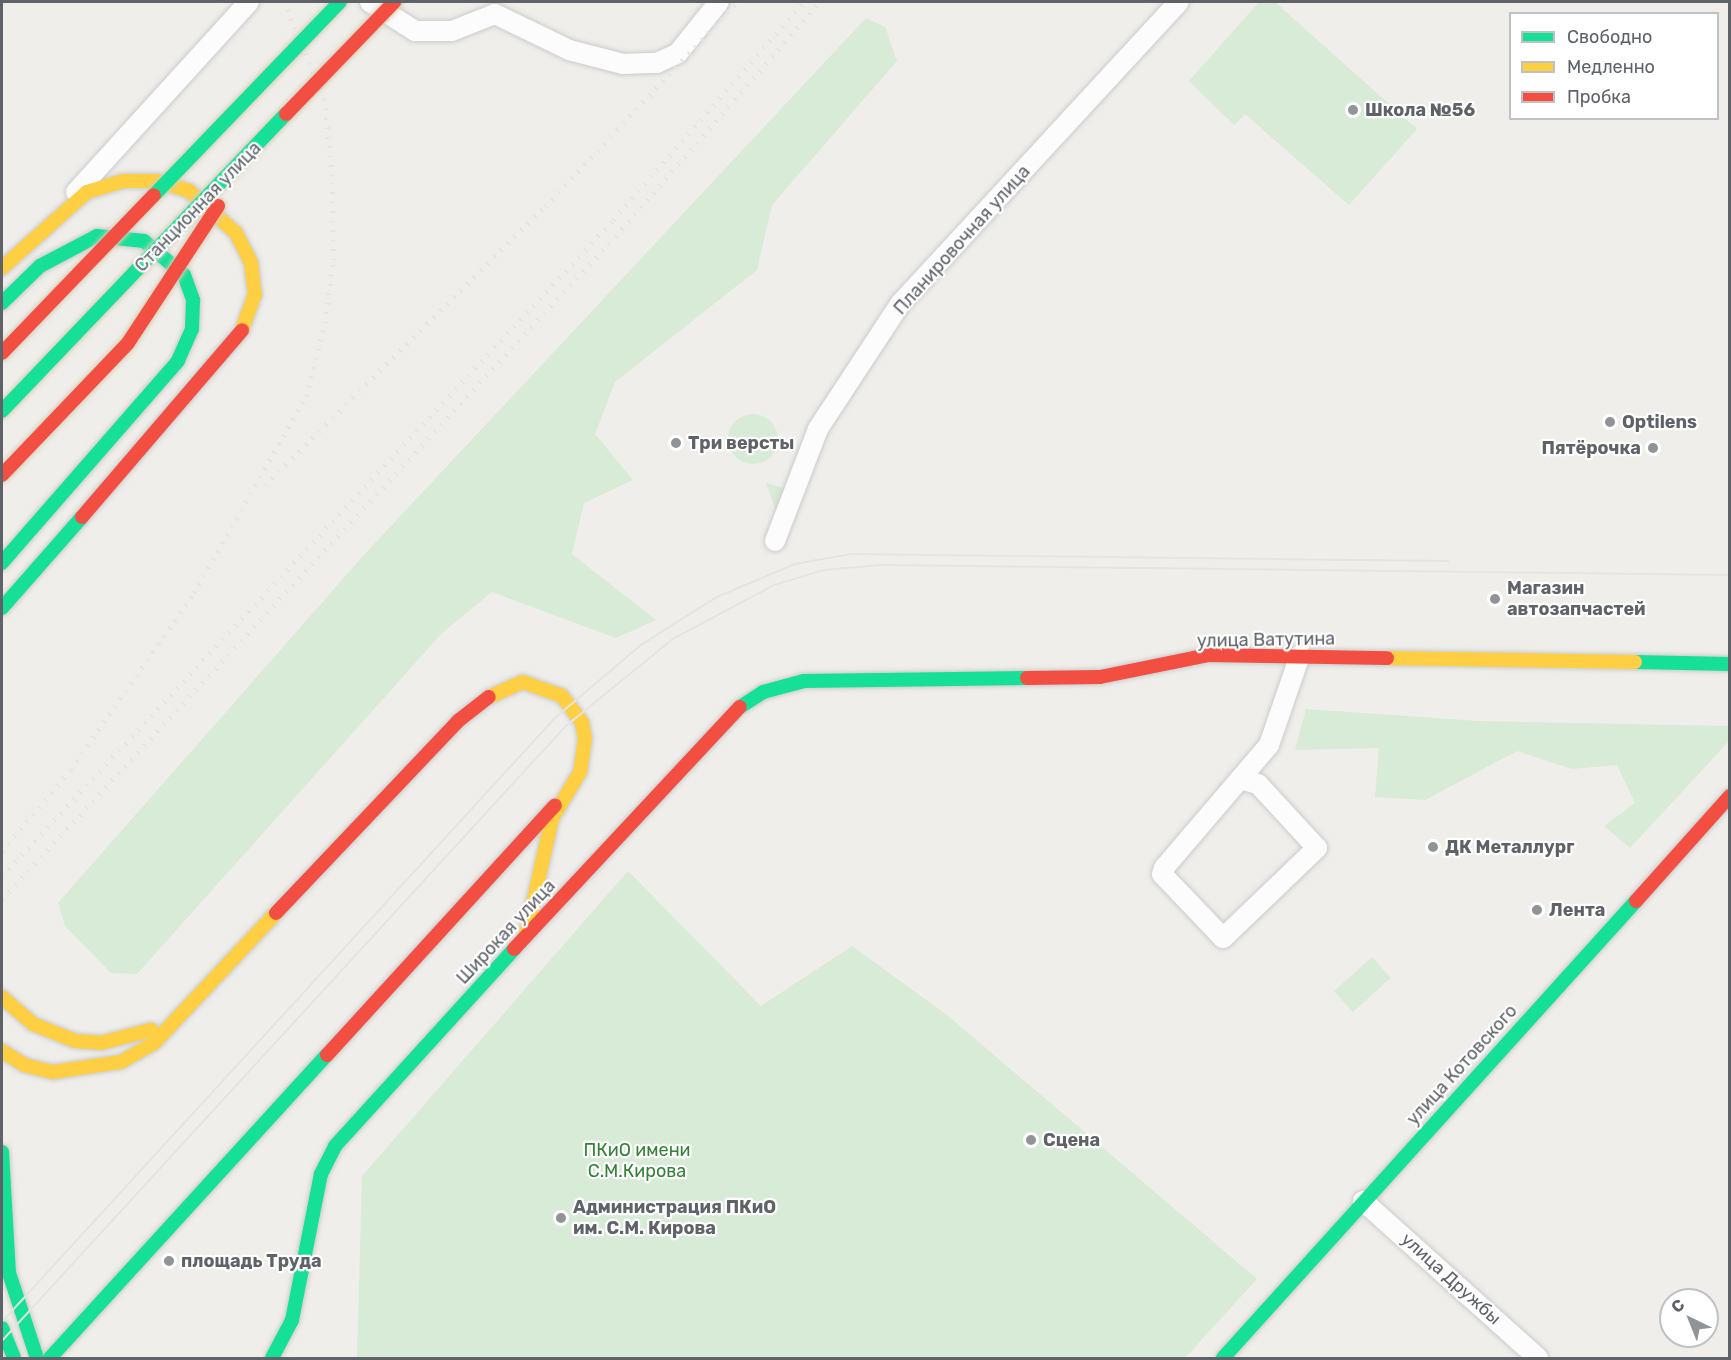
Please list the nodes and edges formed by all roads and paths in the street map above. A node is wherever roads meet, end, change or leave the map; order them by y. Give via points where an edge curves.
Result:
1 (249, 2) edge
2 (340, 2) edge
3 (370, 2) edge
4 (394, 2) edge
5 (719, 2) edge
6 (1179, 2) edge
7 (261, 140) junction
8 (52, 219) junction
9 (2, 268) edge
10 (2, 303) edge
11 (2, 353) edge
12 (2, 411) edge
13 (2, 475) edge
14 (775, 541) dead end
15 (2, 563) edge
16 (2, 608) edge
17 (1300, 656) junction
18 (1730, 664) edge
19 (804, 681) joint
20 (1240, 779) junction
21 (1730, 796) edge
22 (560, 800) junction
23 (522, 943) junction
24 (2, 997) edge
25 (192, 1008) junction
26 (2, 1051) edge
27 (2, 1152) edge
28 (1363, 1201) junction
29 (306, 1263) junction
30 (2, 1328) edge
31 (295, 1350) dead end
32 (14, 1359) edge
33 (37, 1359) edge
34 (50, 1359) edge
35 (272, 1359) edge
36 (1223, 1359) edge
37 (1538, 1359) edge

1 - 8 street
2 - 11 main road, bridge
3 - 5 street via 415,31 452,31 495,14 568,50 623,64 657,63 678,52
4 - 7 main road, Станционная улица, bridge
6 - 14 street, Планировочная улица via 900,304 818,429
7 - 12 main road, Станционная улица, bridge
7 - 13 main road, bridge via 128,344
8 - 9 main road
8 - 16 main road via 87,192 122,181 157,181 189,191 236,233 251,263 255,294 239,339
10 - 15 main road via 40,266 98,236 144,241 184,275 194,300 192,329 178,361
17 - 18 main road, улица Ватутина
17 - 19 main road, улица Ватутина via 1208,655 1100,677
17 - 20 street via 1269,745
19 - 23 main road, Широкая улица via 764,692 726,716
20 - 20 street via 1162,874 1223,938 1317,848 1258,784
21 - 28 main road, улица Котовского
22 - 23 main road
22 - 25 main road via 585,755 582,723 551,689 523,682 498,689 458,721
22 - 34 main road
23 - 29 main road, Широкая улица via 335,1146 321,1174
24 - 25 main road via 55,1036 101,1043 141,1035
25 - 26 main road via 138,1053 90,1070 53,1072 24,1065
27 - 33 main road via 9,1273
28 - 36 main road, улица Котовского
28 - 37 street, улица Дружбы
29 - 31 main road via 307,1323
29 - 35 main road via 292,1320
30 - 32 main road

